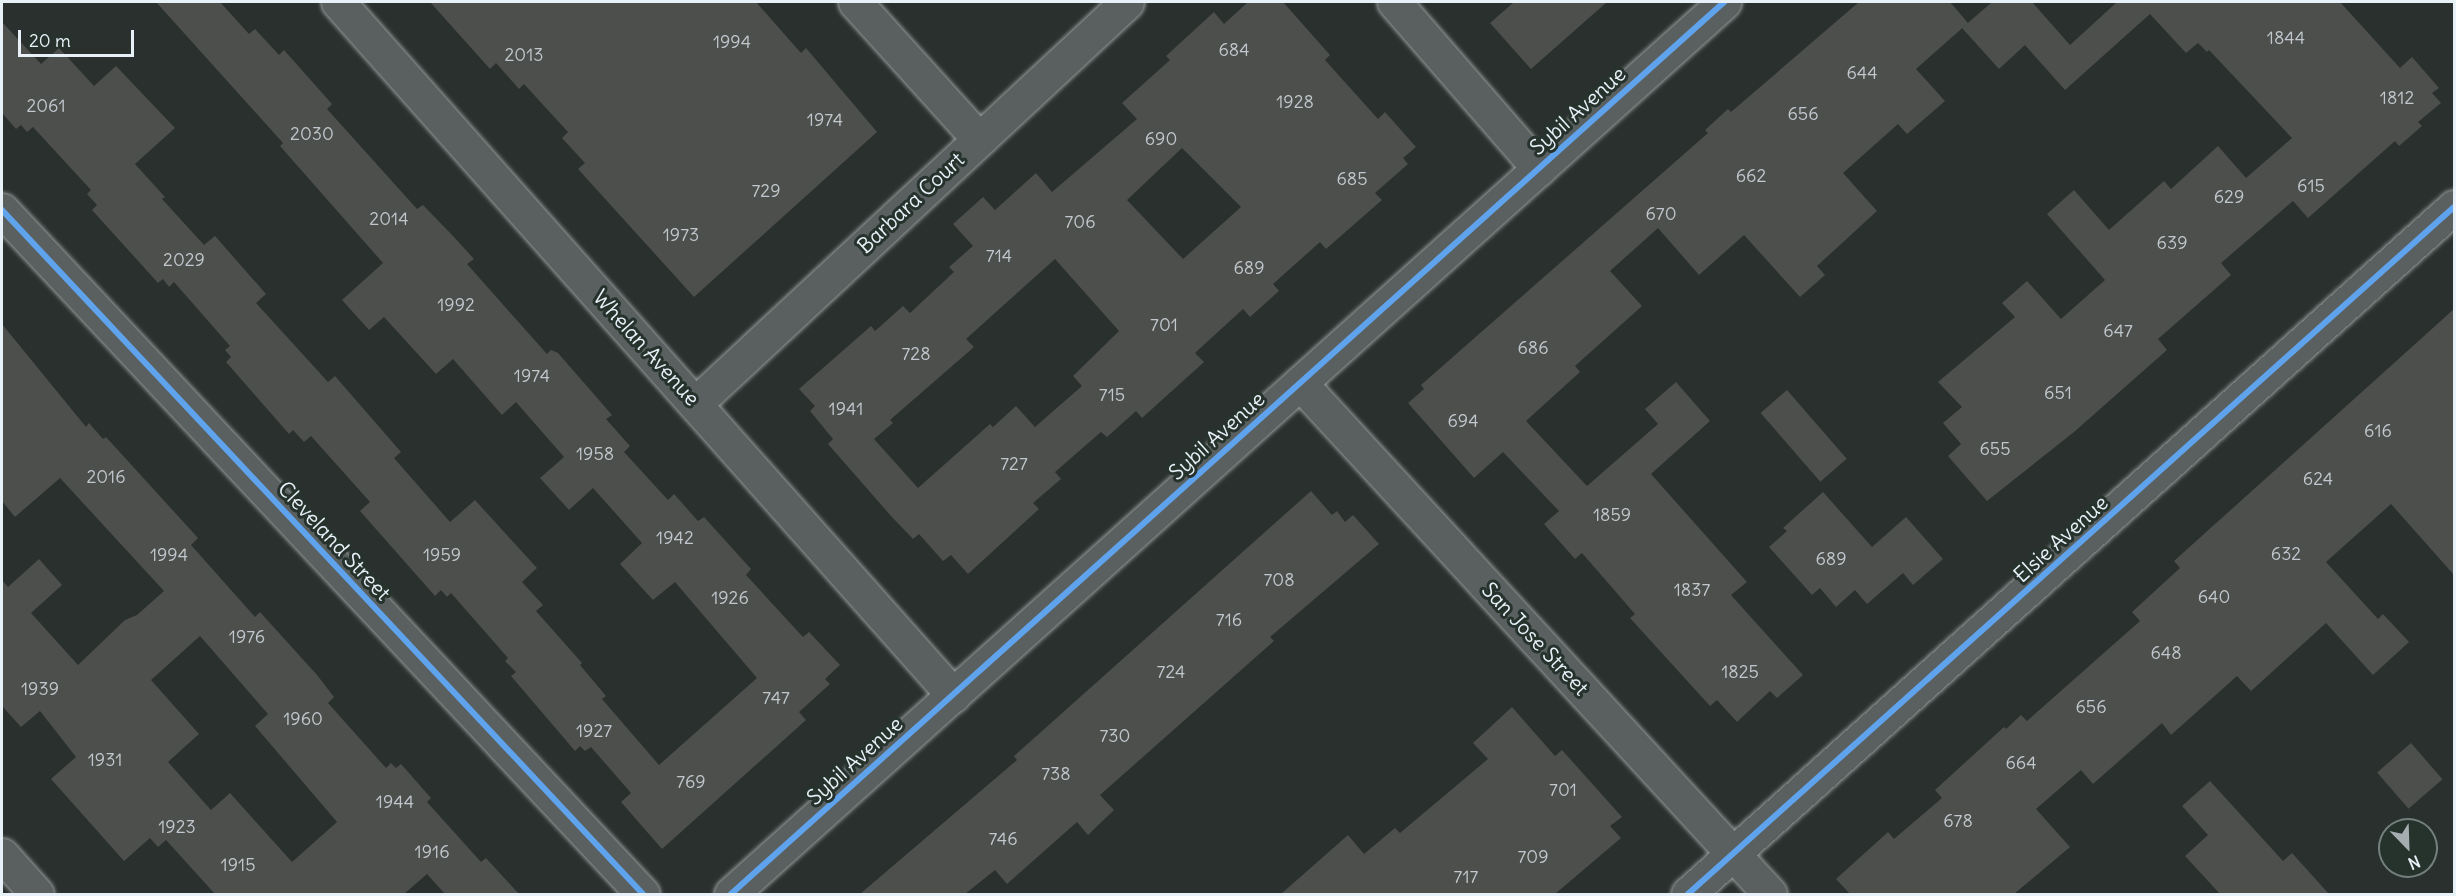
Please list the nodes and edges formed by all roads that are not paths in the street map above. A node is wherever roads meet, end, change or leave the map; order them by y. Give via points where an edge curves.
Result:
1 (338, 2) edge
2 (855, 2) edge
3 (1127, 2) edge
4 (1394, 2) edge
5 (1724, 2) edge
6 (980, 139) junction
7 (1539, 169) junction
8 (2454, 207) edge
9 (2, 210) edge
10 (1300, 383) junction
11 (695, 404) junction
12 (953, 695) junction
13 (2, 855) edge
14 (1733, 855) junction
15 (30, 892) edge
16 (643, 894) edge
17 (731, 894) edge
18 (1688, 894) edge
19 (1770, 894) edge

1 - 11 street, Whelan Avenue
2 - 6 street
3 - 6 street, Barbara Court
4 - 7 street
5 - 7 street, Sybil Avenue
6 - 11 street, Barbara Court
7 - 10 street, Sybil Avenue
8 - 14 street, Elsie Avenue
9 - 16 street, Cleveland Street
10 - 12 street, Sybil Avenue
10 - 14 street, San Jose Street
11 - 12 street, Whelan Avenue
12 - 17 street, Sybil Avenue
13 - 15 street
14 - 18 street, Elsie Avenue
14 - 19 street, San Jose Street

